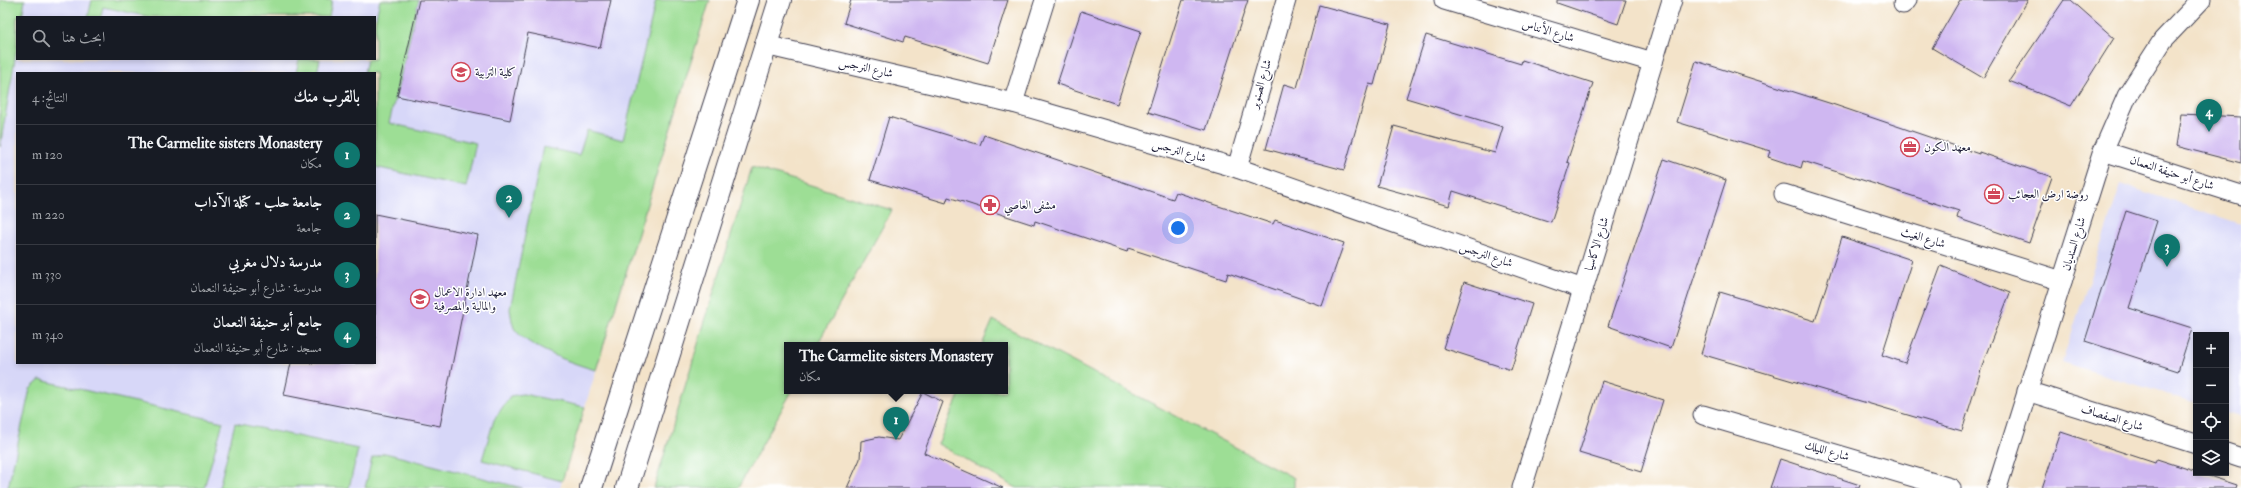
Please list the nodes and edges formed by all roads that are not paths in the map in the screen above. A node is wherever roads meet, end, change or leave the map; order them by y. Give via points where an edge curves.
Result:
1 (748, 0) edge
2 (780, 0) edge
3 (1045, 0) edge
4 (1286, 0) edge
5 (1444, 0) edge
6 (1672, 0) edge
7 (2201, 0) edge
8 (765, 45) junction
9 (1653, 62) junction
10 (1013, 103) junction
11 (2103, 151) junction
12 (1237, 168) junction
13 (1784, 194) dead end
14 (2241, 195) edge
15 (2062, 281) junction
16 (1583, 289) junction
17 (2027, 391) junction
18 (1703, 415) dead end
19 (2193, 443) edge
20 (2229, 454) edge
21 (2241, 458) edge
22 (591, 488) edge
23 (627, 488) edge
24 (1522, 488) edge
25 (1951, 488) edge
26 (1997, 488) edge

1 - 22 main road
2 - 8 main road
3 - 10 street
4 - 12 street, شارع الصنوبر
5 - 9 street, شارع الأنناس
6 - 9 street, شارع الاكاسيا
7 - 11 street, شارع السنديان via 2163,40 2127,96
8 - 10 street, شارع النرجس
8 - 23 main road
9 - 16 street, شارع الاكاسيا
10 - 12 street, شارع النرجس
11 - 14 street, شارع أبو حنيفة النعمان
11 - 15 street, شارع السنديان
12 - 16 street, شارع النرجس
13 - 15 street, شارع الغيث
15 - 17 street, شارع السنديان
16 - 24 street, شارع الاكاسيا
17 - 19 street, شارع الصفصاف
17 - 26 street, شارع السنديان
18 - 25 street, شارع الليلك
20 - 21 street

